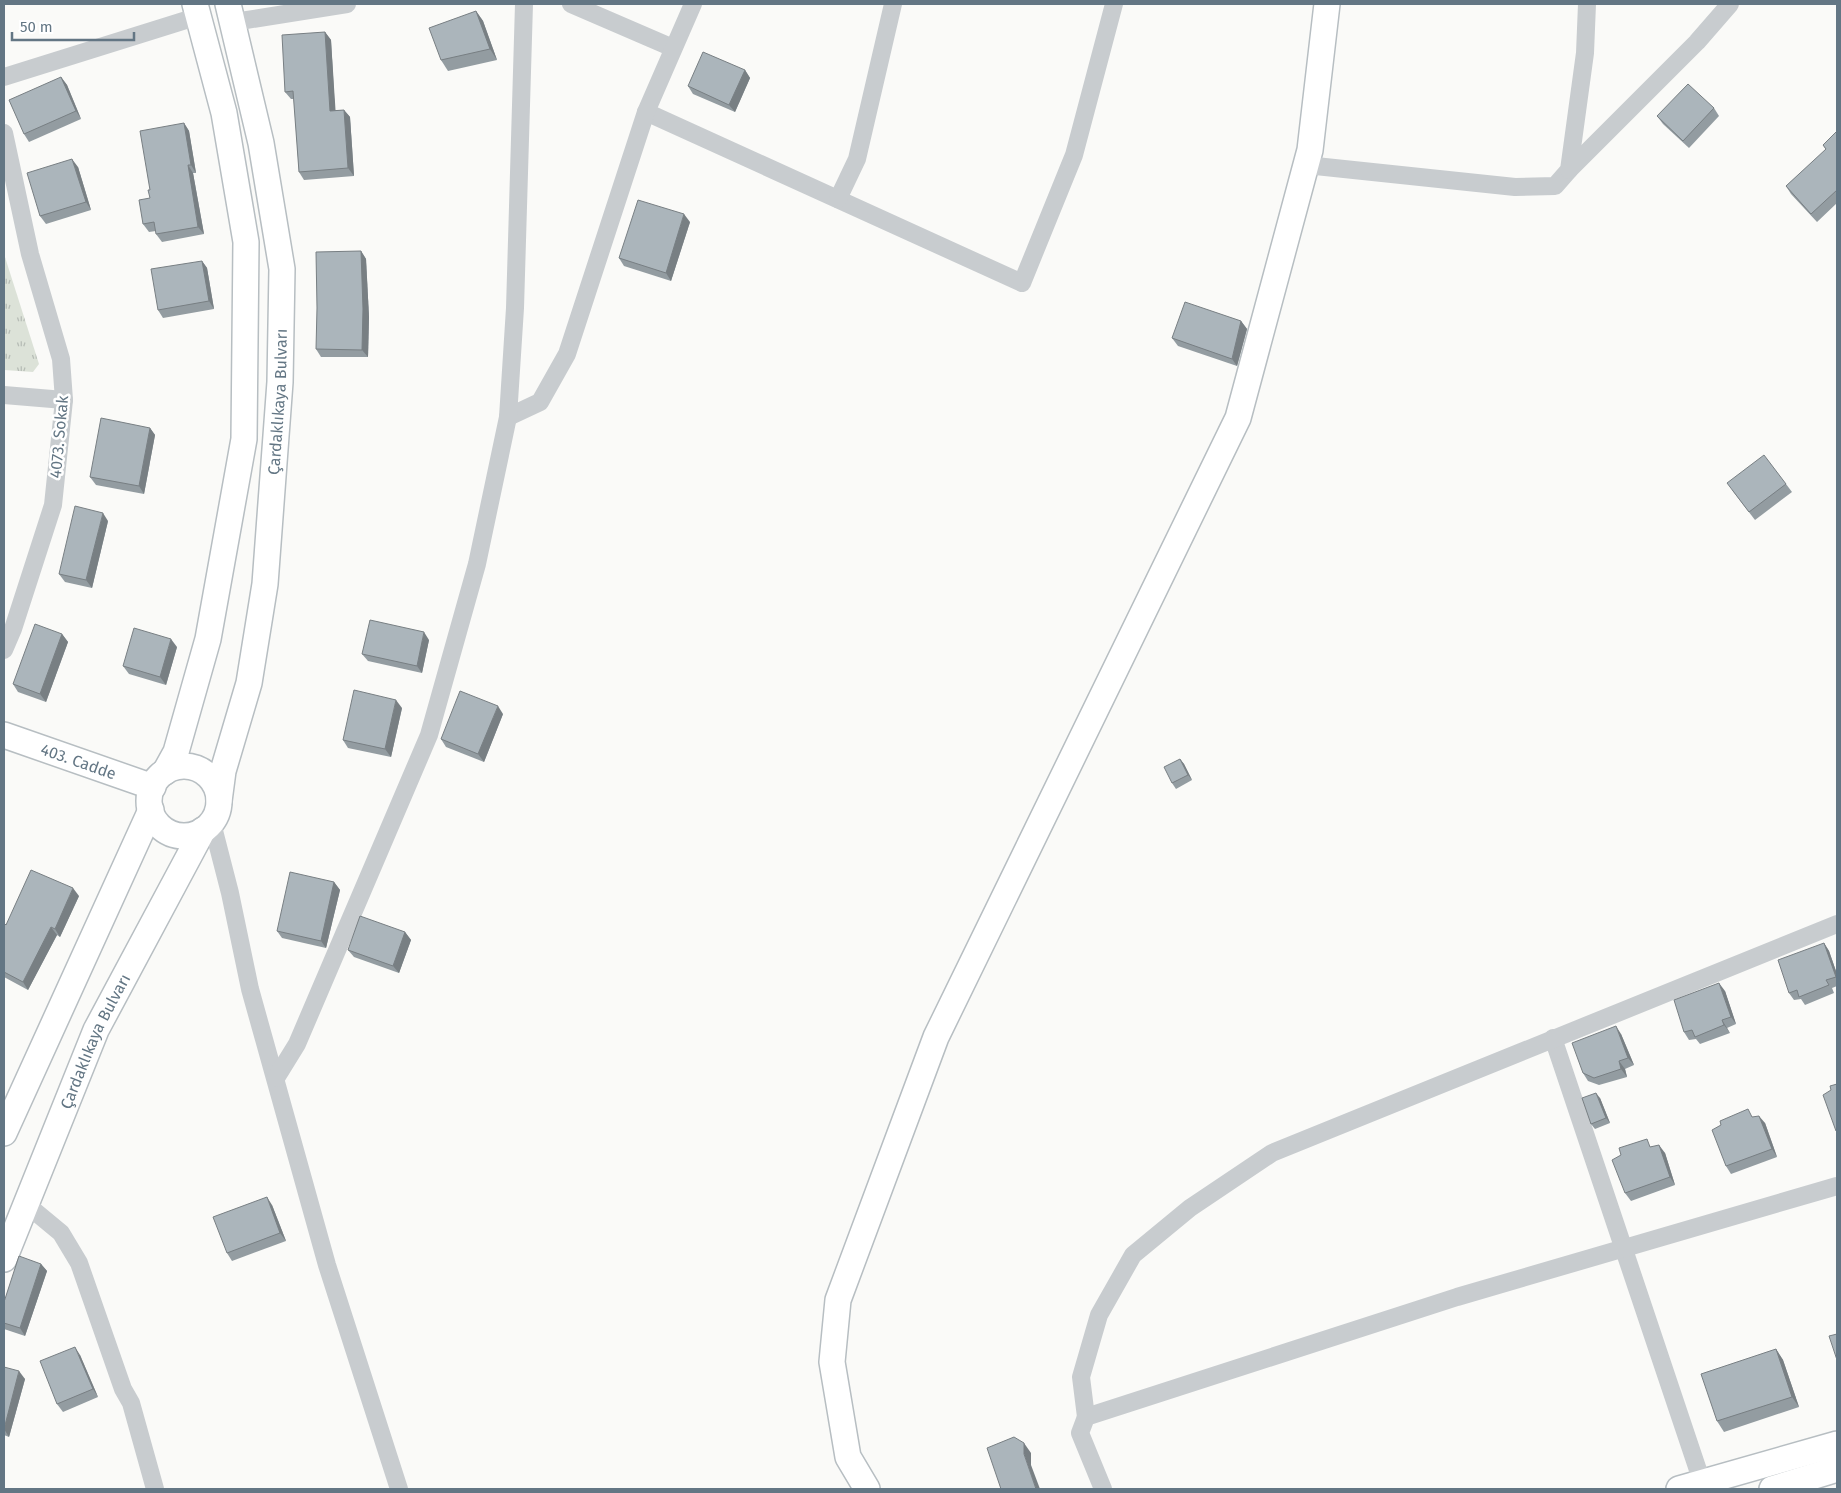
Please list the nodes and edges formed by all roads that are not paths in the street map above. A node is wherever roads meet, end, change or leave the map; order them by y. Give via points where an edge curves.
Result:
1 (347, 4) edge
2 (524, 4) edge
3 (571, 4) edge
4 (693, 4) edge
5 (893, 4) edge
6 (1114, 4) edge
7 (1327, 4) edge
8 (1587, 4) edge
9 (1730, 4) edge
10 (198, 10) edge
11 (231, 13) edge
12 (673, 48) junction
13 (4, 77) edge
14 (646, 112) junction
15 (4, 133) edge
16 (1306, 165) junction
17 (1569, 170) junction
18 (838, 200) junction
19 (4, 395) edge
20 (64, 400) junction
21 (508, 417) junction
22 (4, 650) edge
23 (4, 735) edge
24 (156, 790) junction
25 (212, 818) junction
26 (1837, 924) edge
27 (1553, 1038) junction
28 (276, 1078) junction
29 (4, 1133) edge
30 (1837, 1186) edge
31 (26, 1204) junction
32 (1624, 1248) junction
33 (4, 1259) edge
34 (1086, 1418) junction
35 (1837, 1444) edge
36 (1837, 1470) edge
37 (1702, 1482) junction
38 (154, 1489) edge
39 (399, 1489) edge
40 (867, 1489) edge
41 (1103, 1489) edge
42 (1678, 1489) edge
43 (1772, 1489) edge

1 - 11 street
2 - 21 street
3 - 12 street
4 - 12 street
5 - 18 street via 857,159
6 - 18 street via 1074,155 1022,283
7 - 16 main road
8 - 17 street via 1585,52
9 - 17 street via 1697,42
10 - 13 street
10 - 24 main road, Çardaklıkaya Bulvarı via 224,113 246,242 244,439 208,639 176,752
11 - 25 main road, Çardaklıkaya Bulvarı via 261,143 282,269 281,344 265,584 249,683 222,772
12 - 14 street
14 - 18 street
14 - 21 street via 566,354 540,402
15 - 20 street, 4073. Sokak via 30,254 61,359
16 - 17 street via 1515,187 1555,186
16 - 40 main road via 1238,418 936,1037 838,1300 832,1362 848,1457
19 - 20 street
20 - 22 street, 4073. Sokak via 53,505
21 - 28 street via 477,564 429,734 298,1044
23 - 24 main road, 403. Cadde
24 - 25 main road via 155,820 172,834 194,835
24 - 25 main road via 172,769 194,768 204,772 214,784
24 - 29 main road, Çardaklıkaya Bulvarı
25 - 28 street via 250,989
25 - 31 main road, Çardaklıkaya Bulvarı via 96,1030
26 - 27 street
27 - 32 street
27 - 34 street via 1272,1153 1190,1208 1133,1255 1100,1315 1081,1377
28 - 39 street via 327,1265
30 - 32 street
31 - 33 main road, Çardaklıkaya Bulvarı
31 - 38 street via 61,1233 79,1263 123,1389 131,1403
32 - 34 street via 1457,1296
32 - 37 street
34 - 41 street via 1080,1433
35 - 37 main road
36 - 43 main road
37 - 42 main road

